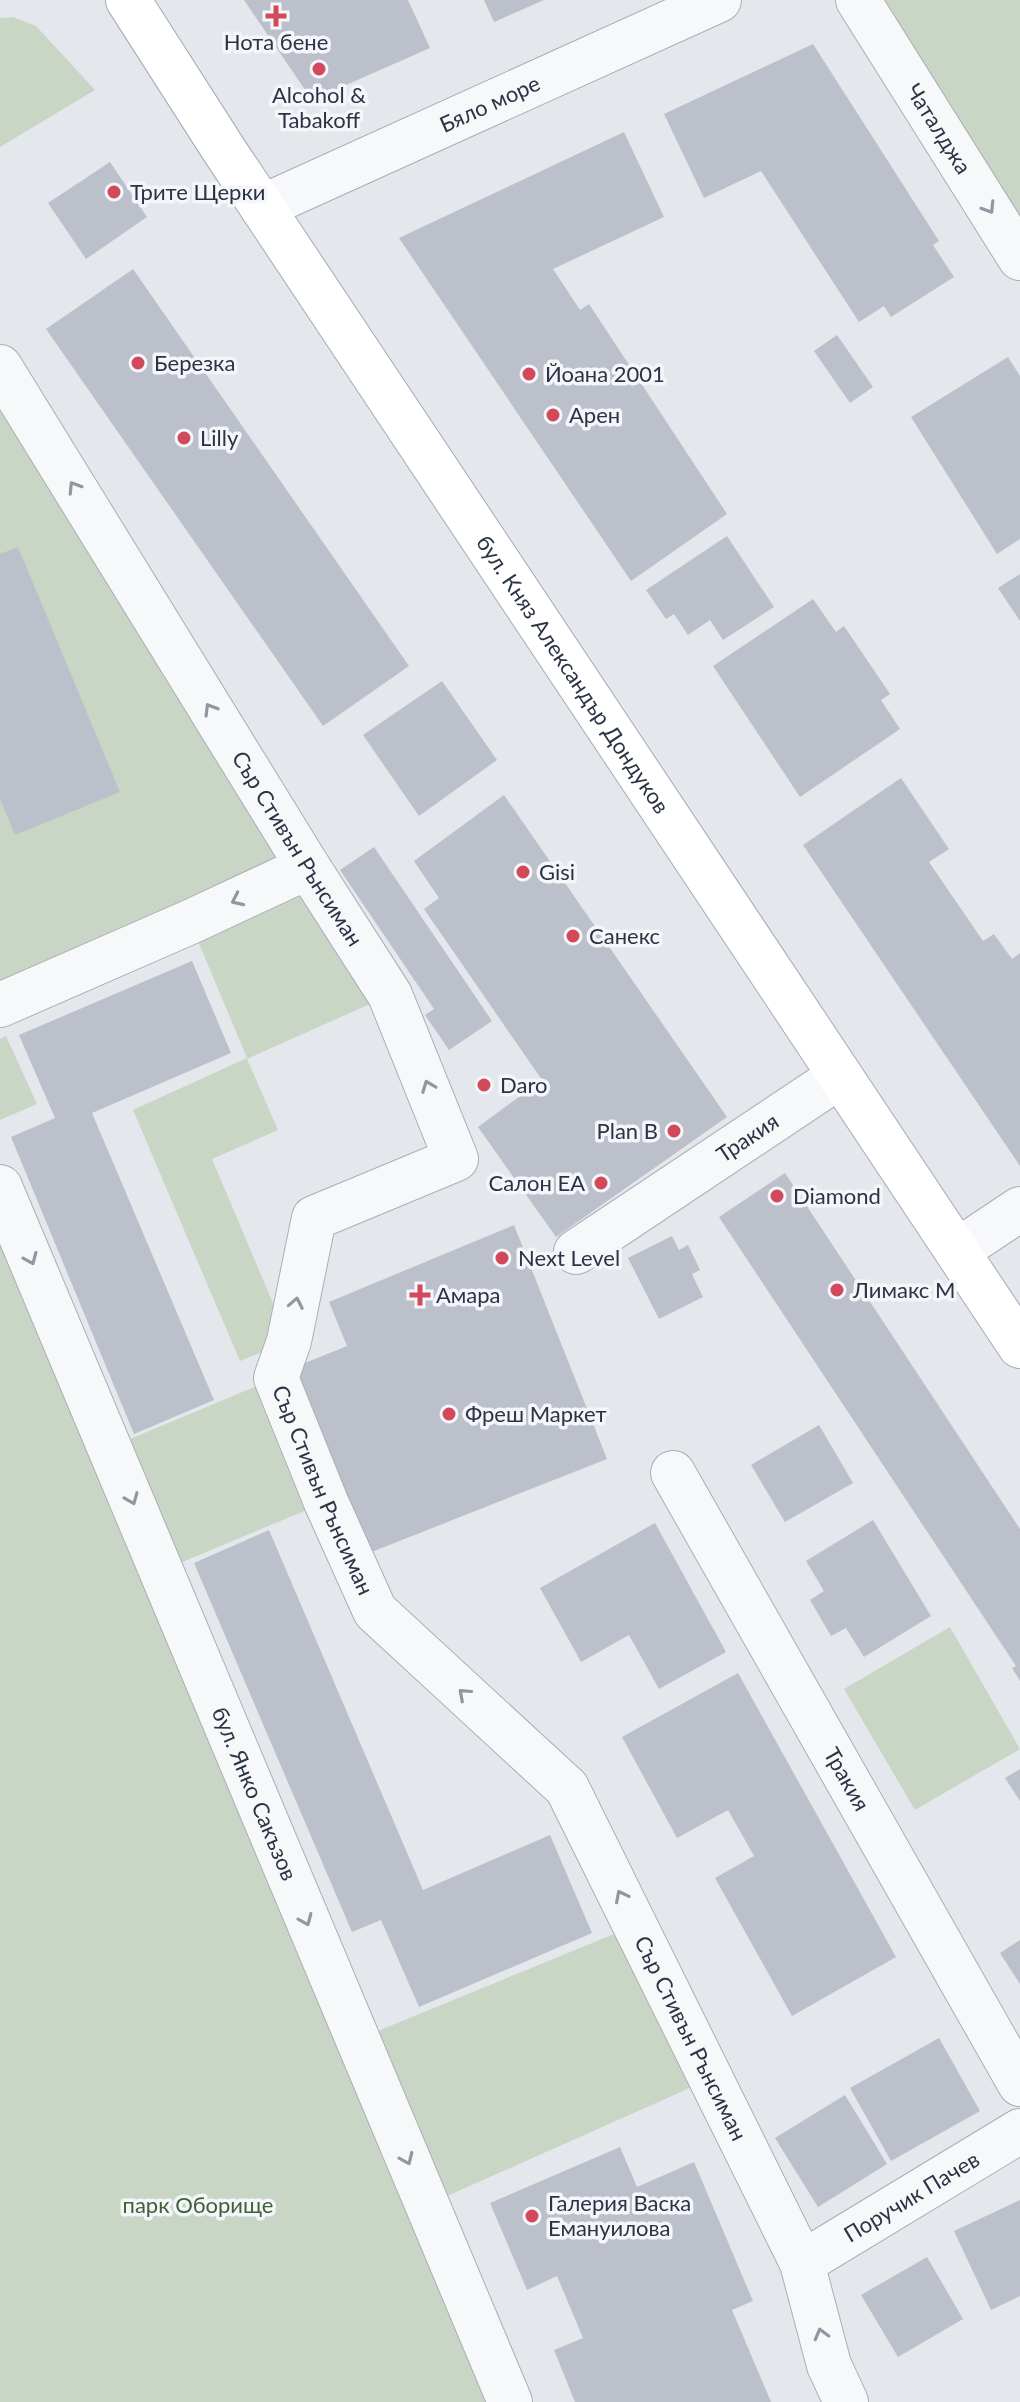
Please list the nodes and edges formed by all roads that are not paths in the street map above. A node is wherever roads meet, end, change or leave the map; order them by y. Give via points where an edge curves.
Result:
1 (128, 0) edge
2 (719, 0) edge
3 (858, 0) edge
4 (262, 207) junction
5 (1020, 258) edge
6 (0, 367) edge
7 (308, 867) junction
8 (0, 1005) edge
9 (840, 1076) junction
10 (0, 1187) edge
11 (1020, 1209) edge
12 (957, 1251) junction
13 (576, 1252) dead end
14 (1020, 1346) edge
15 (673, 1473) dead end
16 (1020, 2084) edge
17 (1020, 2131) edge
18 (802, 2263) junction
19 (510, 2402) edge
20 (846, 2402) edge

1 - 4 main road, бул. Княз Александър Дондуков
2 - 4 street, Бяло море
3 -> 5 street, Чаталджа
4 - 9 main road, бул. Княз Александър Дондуков
7 -> 6 street, Сър Стивън Рънсиман
7 -> 8 street
18 -> 7 street, Сър Стивън Рънсиман via 567,1788 375,1611 276,1378 289,1341 314,1218 456,1159 390,995
9 - 12 main road, бул. Княз Александър Дондуков
9 - 13 street, Тракия
10 -> 19 street, бул. Янко Сакъзов
11 - 12 street
12 - 14 main road, бул. Княз Александър Дондуков
15 - 16 street, Тракия
17 - 18 street, Поручик Пачев
20 -> 18 street, Сър Стивън Рънсиман via 829,2365

